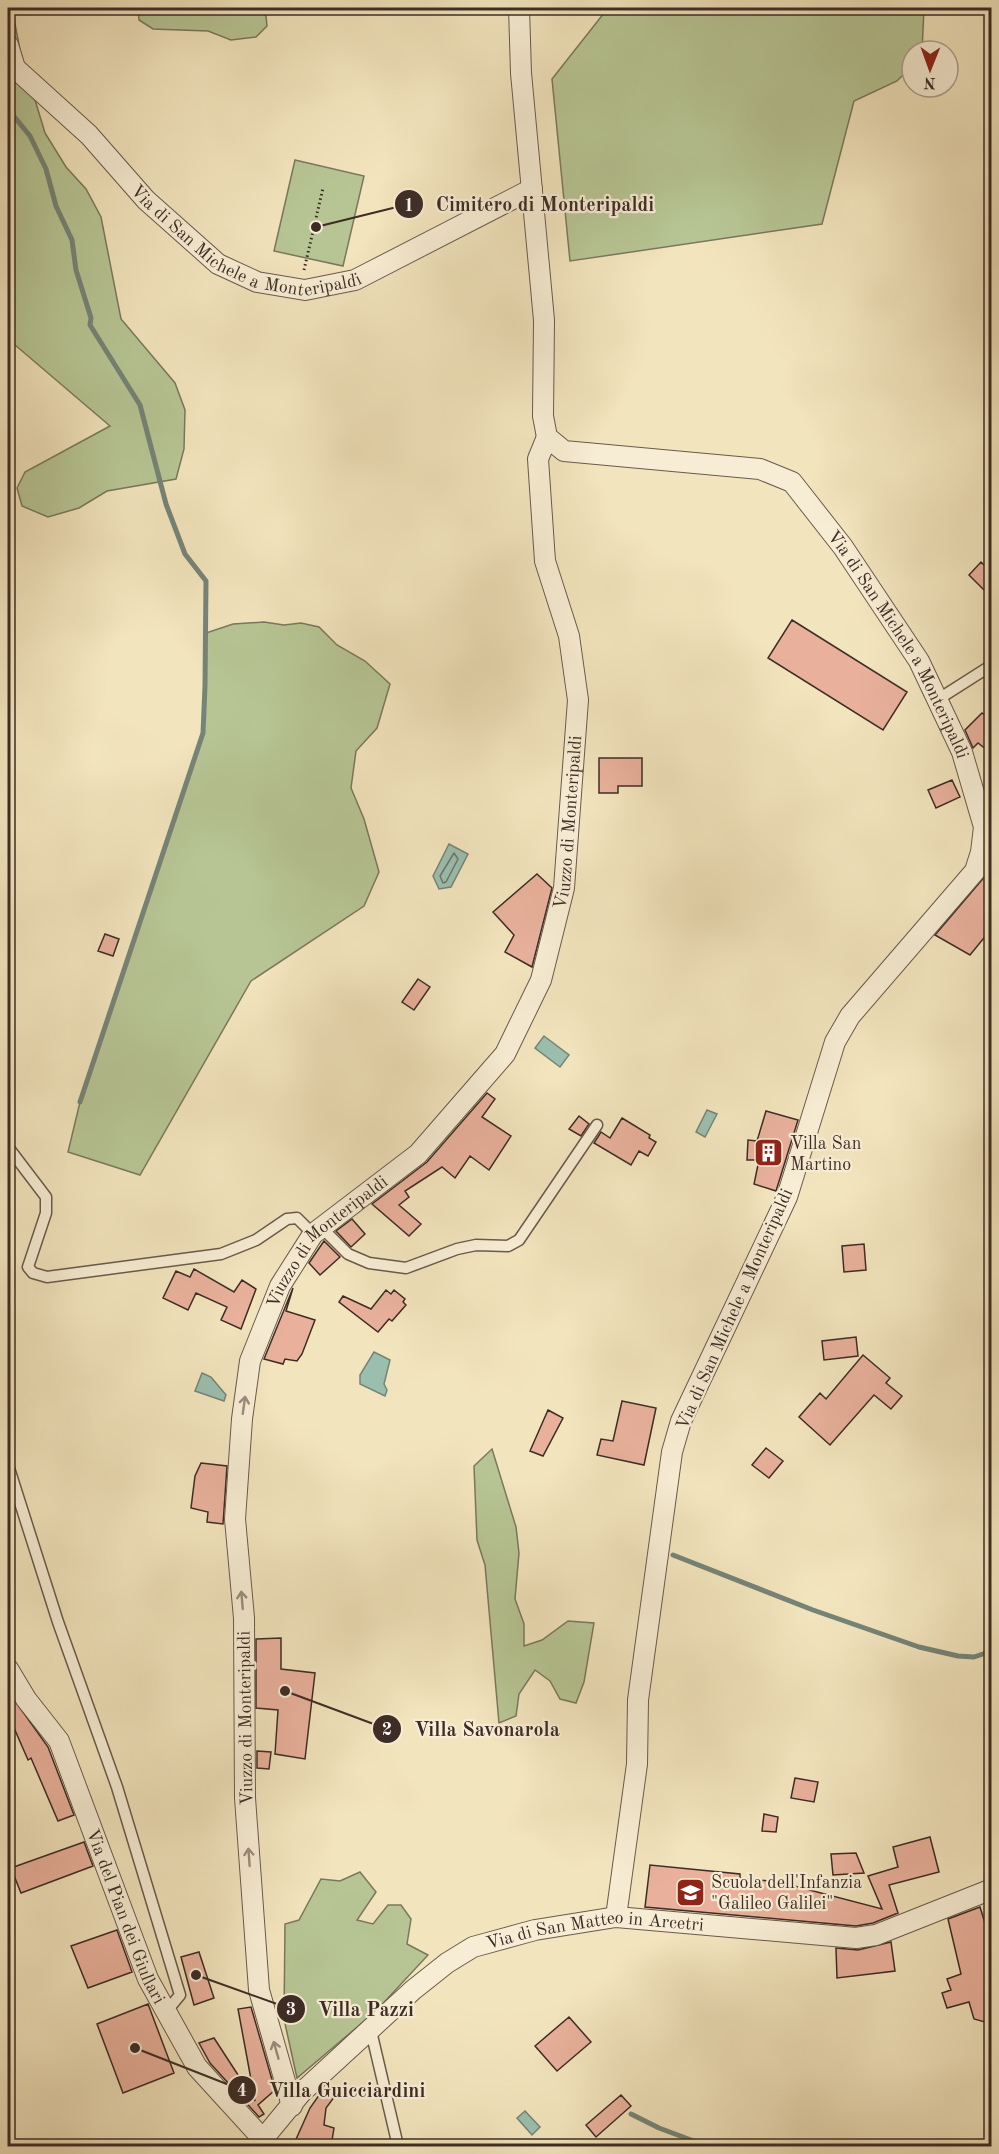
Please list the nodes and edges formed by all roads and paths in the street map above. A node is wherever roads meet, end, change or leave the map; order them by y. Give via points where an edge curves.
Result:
1 (519, 8) edge
2 (8, 45) edge
3 (323, 188) dead end
4 (532, 189) junction
5 (299, 289) junction
6 (547, 437) junction
7 (992, 665) edge
8 (937, 700) junction
9 (597, 1125) dead end
10 (8, 1147) edge
11 (318, 1231) junction
12 (8, 1465) edge
13 (8, 1669) edge
14 (992, 1889) edge
15 (616, 1917) junction
16 (165, 2013) junction
17 (370, 2031) junction
18 (292, 2106) junction
19 (266, 2143) edge
20 (398, 2146) edge

1 - 4 street
2 - 5 street, Via di San Michele a Monteripaldi via 15,68 89,135 146,200 218,264 257,282
3 - 5 path
4 - 5 street, Via di San Michele a Monteripaldi via 355,280
4 - 6 street via 544,320 543,416
6 - 8 street, Via di San Michele a Monteripaldi via 564,451 760,470 792,483 843,547 919,661
6 - 11 street, Viuzzo di Monteripaldi via 538,459 545,561 568,636 578,699 564,888 542,980 505,1054 418,1154
7 - 8 lane
8 - 15 street, Via di San Michele a Monteripaldi via 962,752 984,826 981,852 975,871 850,1016 835,1042 787,1197 681,1421 672,1452 638,1700 637,1764
9 - 11 lane via 519,1240 508,1246 457,1249 406,1268 369,1263 348,1254
10 - 11 lane via 46,1197 46,1213 28,1267 33,1273 56,1276 221,1254 256,1240 287,1219 297,1218
18 -> 11 street, Viuzzo di Monteripaldi via 259,1990 245,1798 244,1618 235,1519 250,1361 280,1286
12 - 16 lane via 117,1787 180,1995
13 - 16 street, Via del Pian dei Giullari via 26,1700 59,1741 148,1979
14 - 15 street, Via di San Matteo in Arcetri via 876,1935 856,1938
15 - 17 street, Via di San Matteo in Arcetri via 535,1930 473,1947 413,1990
16 - 19 street, Via del Pian dei Giullari via 197,2067
17 - 18 street, Via di San Matteo in Arcetri via 301,2093
17 - 20 lane
18 - 19 street, Via di San Matteo in Arcetri

